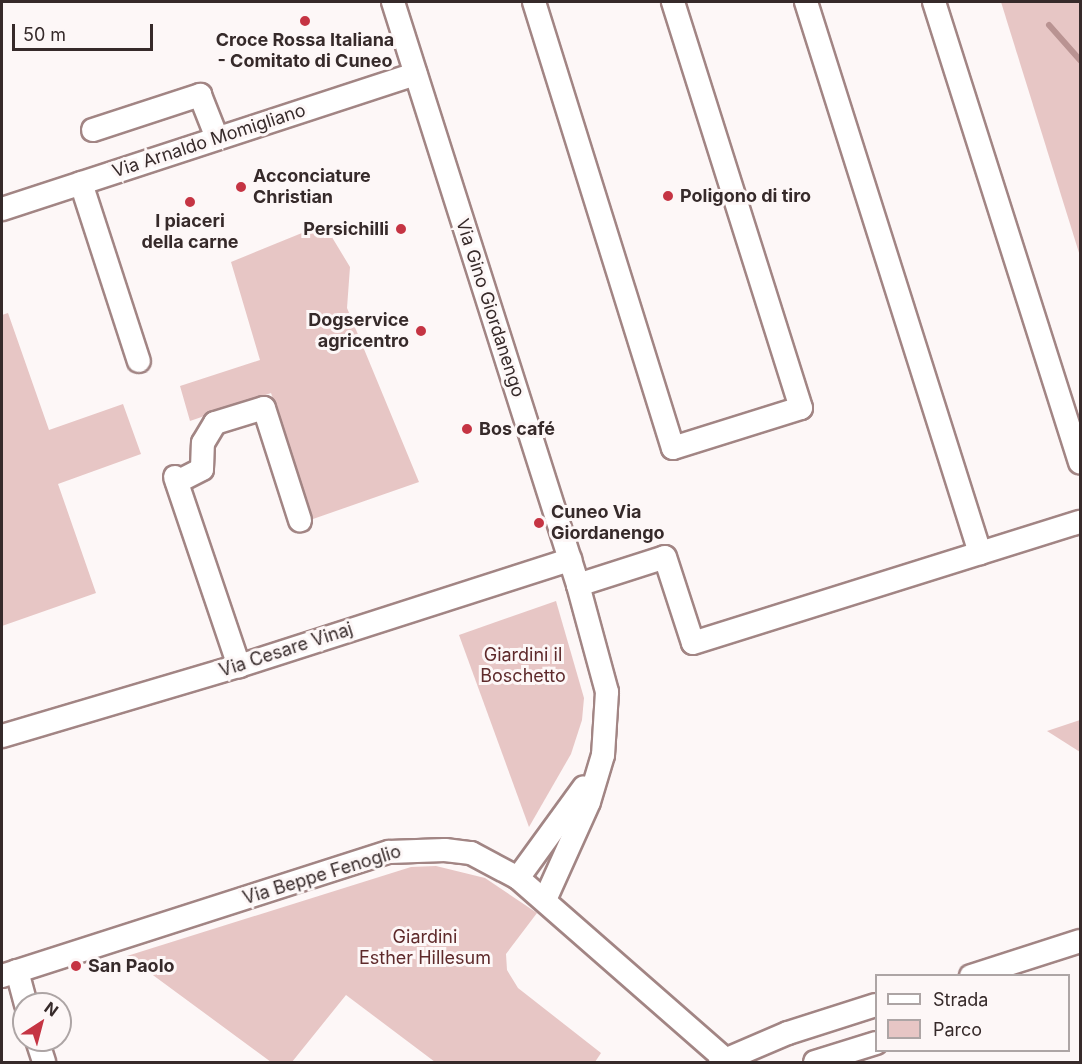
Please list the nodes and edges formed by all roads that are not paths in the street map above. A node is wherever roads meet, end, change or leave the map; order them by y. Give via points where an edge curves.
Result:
1 (393, 2) edge
2 (534, 2) edge
3 (673, 2) edge
4 (806, 2) edge
5 (934, 2) edge
6 (416, 74) junction
7 (93, 130) dead end
8 (217, 138) junction
9 (81, 183) junction
10 (2, 209) edge
11 (139, 361) dead end
12 (1080, 462) edge
13 (300, 520) dead end
14 (1080, 522) edge
15 (980, 553) junction
16 (570, 560) junction
17 (578, 585) junction
18 (239, 666) junction
19 (2, 736) edge
20 (603, 755) junction
21 (518, 878) junction
22 (546, 900) junction
23 (1080, 941) edge
24 (9, 974) edge
25 (974, 974) edge
26 (19, 992) edge
27 (875, 1005) edge
28 (875, 1043) edge
29 (724, 1061) edge
30 (815, 1062) edge

1 - 6 street, Via Gino Giordanengo
2 - 3 street via 673,448 801,408
4 - 15 street
5 - 12 street
6 - 8 street, Via Arnaldo Momigliano
6 - 16 street, Via Gino Giordanengo
7 - 8 street via 200,95
8 - 9 street, Via Arnaldo Momigliano
9 - 10 street, Via Arnaldo Momigliano
9 - 11 street
13 - 18 street via 264,408 215,423 203,443 202,469 176,479
14 - 15 street
15 - 17 street via 693,643 665,558
16 - 17 street, Via Gino Giordanengo
16 - 18 street, Via Cesare Vinaj
17 - 20 street, Via Gino Giordanengo via 607,692
18 - 19 street, Via Cesare Vinaj
20 - 21 street, Via Gino Giordanengo via 570,810
20 - 22 street, Via Gino Giordanengo via 590,802
21 - 22 street, Via Beppe Fenoglio
21 - 24 street, Via Beppe Fenoglio via 471,853 417,848 389,852
22 - 29 street, Via Beppe Fenoglio
23 - 25 street
24 - 26 street
27 - 29 street via 788,1033
28 - 30 street

